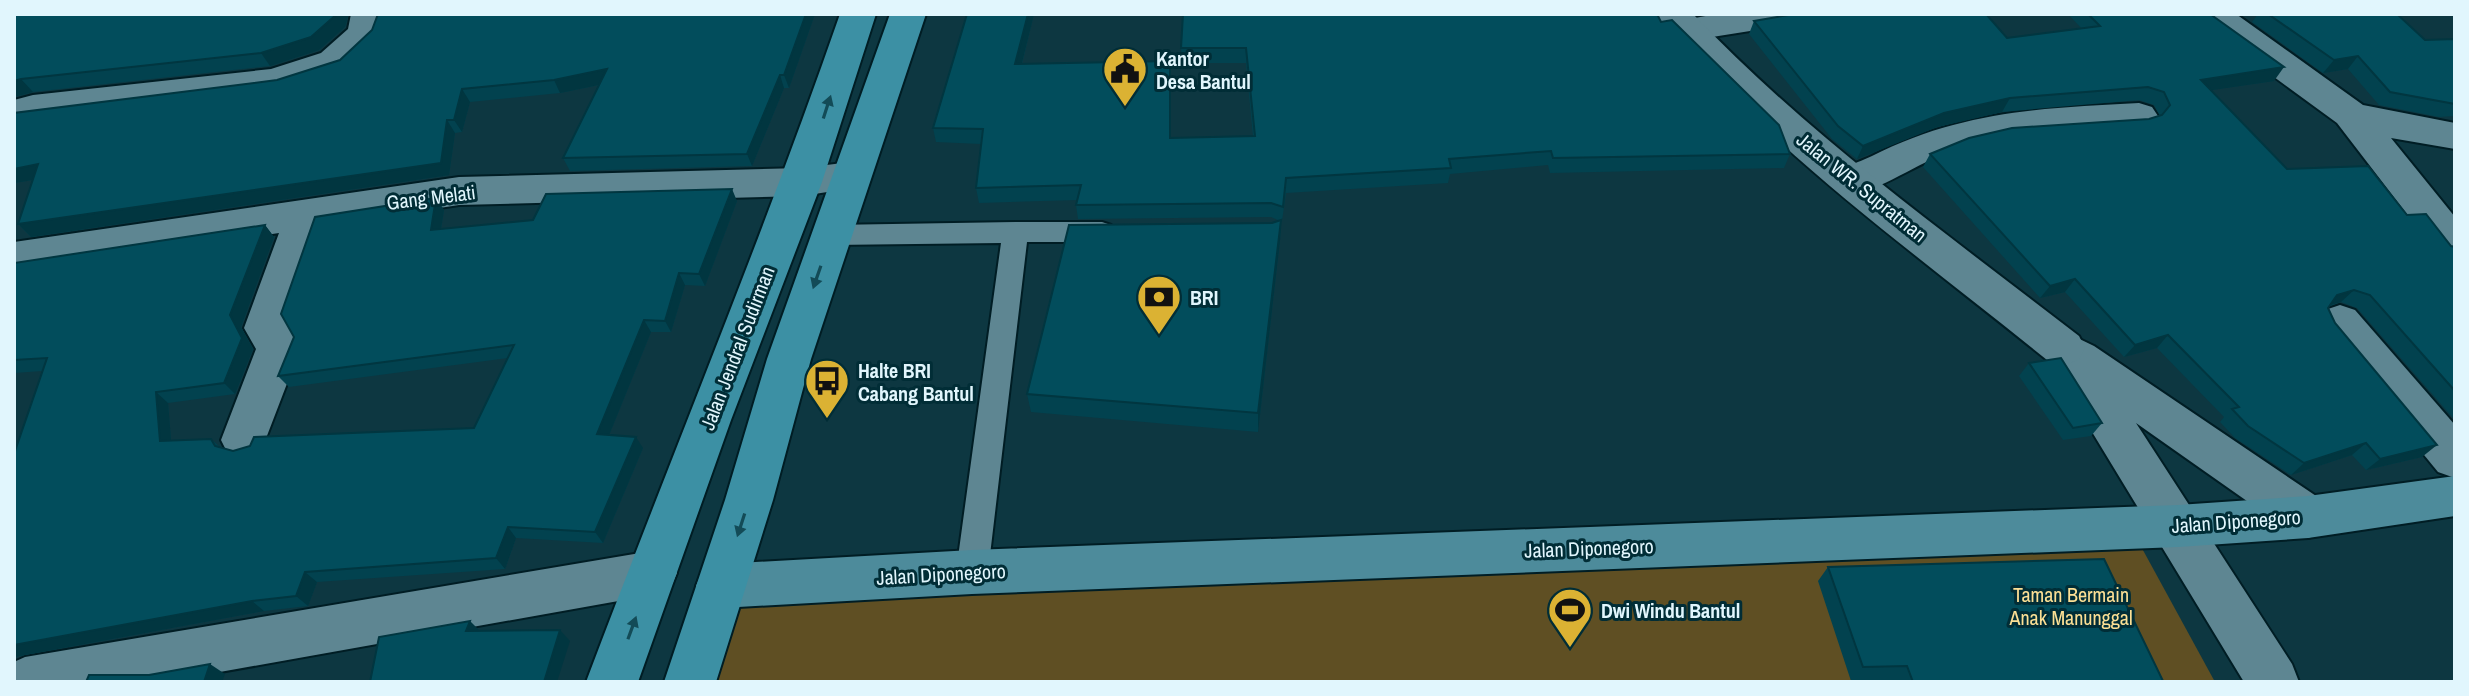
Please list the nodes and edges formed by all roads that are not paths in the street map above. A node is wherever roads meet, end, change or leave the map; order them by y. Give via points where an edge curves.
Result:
1 (369, 14) edge
2 (858, 14) edge
3 (908, 14) edge
4 (1788, 14) edge
5 (2212, 14) edge
6 (1680, 22) edge
7 (14, 113) edge
8 (2350, 114) junction
9 (2139, 116) edge
10 (2455, 136) edge
11 (851, 176) junction
12 (802, 182) junction
13 (1852, 182) junction
14 (306, 215) junction
15 (1127, 231) edge
16 (1015, 232) junction
17 (831, 235) junction
18 (2455, 246) edge
19 (14, 258) edge
20 (2340, 322) dead end
21 (2063, 348) junction
22 (244, 440) dead end
23 (2455, 458) edge
24 (2455, 496) edge
25 (2308, 517) junction
26 (2178, 526) junction
27 (972, 572) junction
28 (652, 573) junction
29 (721, 586) junction
30 (25, 682) edge
31 (612, 682) edge
32 (690, 682) edge
33 (2273, 682) edge

1 - 7 street via 365,33 334,62 273,81
12 -> 2 main road, Jalan Jendral Sudirman
3 - 11 main road
4 - 6 street
5 - 8 street
6 - 13 street, Jalan WR. Supratman via 1727,72
8 - 10 street
8 - 18 street
9 - 13 street via 1976,130 1944,139
11 - 12 street, Gang Melati
11 - 17 main road
12 - 14 street, Gang Melati via 459,191
12 - 28 main road, Jalan Jendral Sudirman
13 - 21 street, Jalan WR. Supratman
14 - 19 street, Gang Melati
14 - 22 street via 266,328 279,347
15 - 16 lane
16 - 17 lane
16 - 27 lane
17 -> 29 main road
20 - 23 street
21 - 25 street, Jalan WR. Supratman
21 - 26 street, Jalan WR. Supratman
24 - 25 main road, Jalan Diponegoro
25 - 26 main road, Jalan Diponegoro
26 - 27 main road, Jalan Diponegoro
26 - 33 street, Jalan WR. Supratman
27 - 29 main road, Jalan Diponegoro
28 - 30 street
31 -> 28 main road, Jalan Jendral Sudirman
29 - 32 main road

